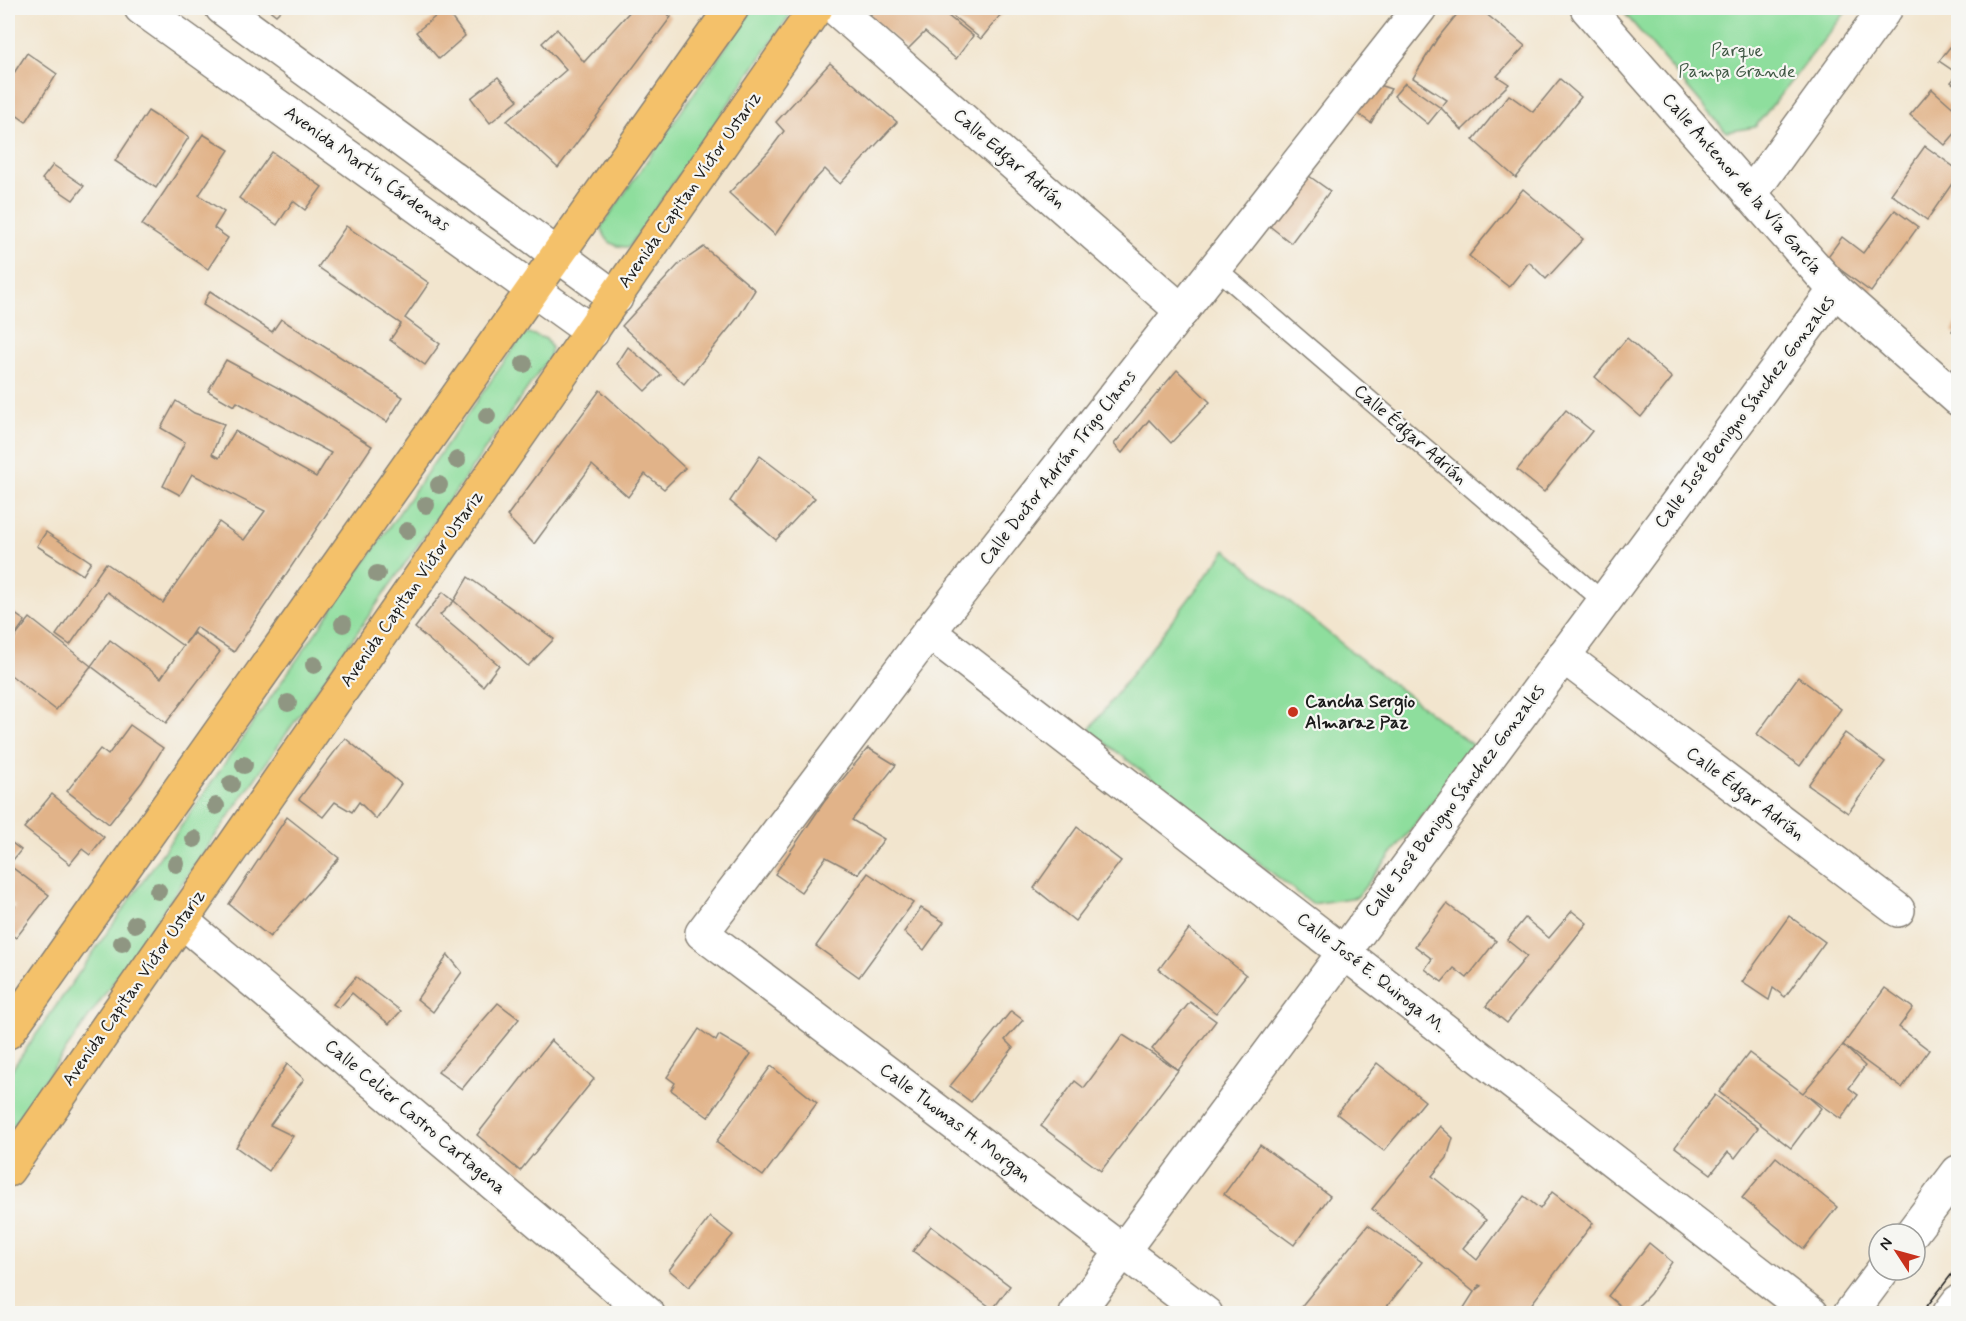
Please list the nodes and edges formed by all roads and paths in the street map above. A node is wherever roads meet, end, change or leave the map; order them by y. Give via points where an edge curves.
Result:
1 (141, 8) edge
2 (222, 8) edge
3 (732, 8) edge
4 (816, 8) edge
5 (835, 8) edge
6 (1420, 8) edge
7 (1587, 8) edge
8 (1886, 8) edge
9 (1750, 195) junction
10 (557, 256) junction
11 (1216, 268) junction
12 (534, 289) junction
13 (1835, 290) junction
14 (616, 298) junction
15 (1182, 311) junction
16 (592, 332) junction
17 (1959, 399) edge
18 (1604, 602) junction
19 (929, 632) junction
20 (1563, 656) junction
21 (1898, 910) dead end
22 (181, 920) junction
23 (702, 933) joint
24 (1343, 951) junction
25 (8, 1032) edge
26 (8, 1170) edge
27 (1959, 1172) edge
28 (1920, 1222) edge
29 (1124, 1249) junction
30 (1874, 1282) edge
31 (1959, 1302) edge
32 (648, 1314) edge
33 (1076, 1314) edge
34 (1206, 1314) edge
35 (1812, 1314) edge
36 (1850, 1314) edge
37 (1949, 1314) edge

1 - 12 street, Avenida Martín Cárdenas
2 - 10 street
3 - 10 main road
4 - 14 main road, Avenida Capitan Víctor Ustariz
5 - 15 street, Calle Edgar Adrián
6 - 11 street, Calle Doctor Adrián Trigo Claros
7 - 9 street, Calle Antenor de la Vía García
8 - 9 street
9 - 13 street, Calle Antenor de la Vía García
10 - 12 main road
10 - 14 street
11 - 15 street, Calle Doctor Adrián Trigo Claros
11 - 18 lane, Calle Édgar Adrián
12 - 16 street, Avenida Martín Cárdenas
12 - 25 main road
13 - 17 street, Calle Antenor de la Vía García
13 - 18 street, Calle José Benigno Sánchez Gonzales
14 - 16 main road, Avenida Capitan Víctor Ustariz
15 - 19 street, Calle Doctor Adrián Trigo Claros
16 - 22 main road, Avenida Capitan Víctor Ustariz
18 - 20 street, Calle José Benigno Sánchez Gonzales
19 - 23 street, Calle Doctor Adrián Trigo Claros
19 - 24 street, Calle José E. Quiroga M.
20 - 21 street, Calle Édgar Adrián
20 - 24 street, Calle José Benigno Sánchez Gonzales
22 - 26 main road, Avenida Capitan Víctor Ustariz
22 - 32 street, Calle Celier Castro Cartagena
23 - 29 street, Calle Thomas H. Morgan
24 - 29 street, Calle José Benigno Sánchez Gonzales
24 - 35 street, Calle José E. Quiroga M.
27 - 28 street
29 - 33 street, Calle José Benigno Sánchez Gonzales
29 - 34 street, Calle Thomas H. Morgan
30 - 36 street
31 - 37 street

